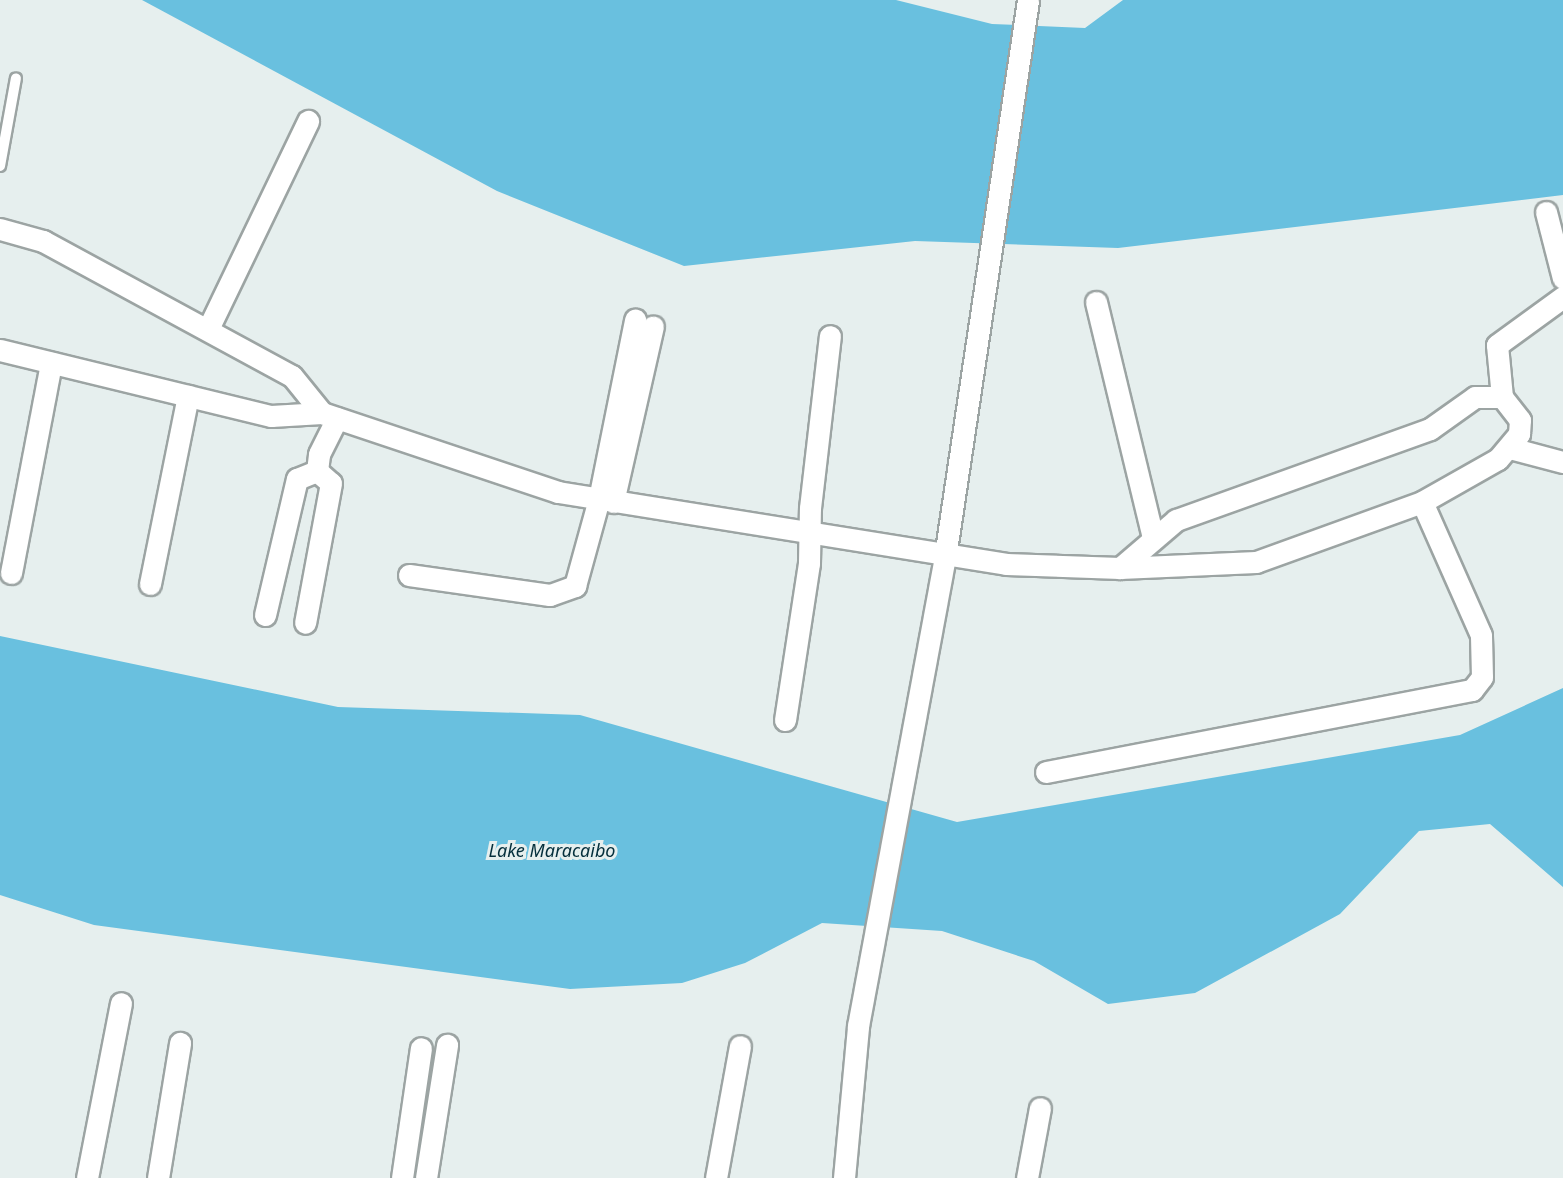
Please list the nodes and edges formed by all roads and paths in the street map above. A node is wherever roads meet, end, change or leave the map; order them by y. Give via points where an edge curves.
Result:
1 (1028, 0) edge
2 (16, 78) dead end
3 (308, 121) dead end
4 (0, 166) edge
5 (1546, 212) dead end
6 (0, 229) edge
7 (1563, 278) edge
8 (1563, 297) edge
9 (1096, 302) dead end
10 (644, 323) dead end
11 (208, 329) junction
12 (830, 336) dead end
13 (0, 350) edge
14 (51, 363) junction
15 (188, 396) junction
16 (1502, 397) junction
17 (330, 415) junction
18 (1510, 448) junction
19 (1563, 462) edge
20 (317, 471) junction
21 (606, 501) junction
22 (1422, 502) junction
23 (810, 532) junction
24 (1153, 537) junction
25 (945, 557) junction
26 (1120, 568) junction
27 (11, 573) dead end
28 (409, 575) dead end
29 (150, 584) dead end
30 (265, 615) dead end
31 (305, 622) dead end
32 (785, 720) dead end
33 (1046, 772) dead end
34 (122, 1003) dead end
35 (180, 1043) dead end
36 (447, 1045) dead end
37 (740, 1046) dead end
38 (422, 1048) dead end
39 (1040, 1107) dead end
40 (87, 1178) edge
41 (158, 1178) edge
42 (402, 1178) edge
43 (426, 1178) edge
44 (716, 1178) edge
45 (844, 1178) edge
46 (1027, 1178) edge

1 - 25 street
2 - 4 lane
3 - 11 street
5 - 7 street
6 - 11 street via 43,241
8 - 16 street via 1497,345
9 - 24 street
10 - 21 street
11 - 17 street via 292,376
12 - 23 street
13 - 14 street
14 - 15 street
14 - 27 street
15 - 17 street via 271,416
15 - 29 street
16 - 18 street via 1520,420
16 - 24 street via 1475,397 1430,429 1176,520
17 - 20 street
17 - 21 street via 558,492
18 - 19 street
18 - 22 street
20 - 30 street via 297,479
20 - 31 street via 331,483
21 - 23 street
21 - 28 street via 580,578 567,592
22 - 26 street via 1256,562
22 - 33 street via 1481,635 1482,677 1473,690
23 - 25 street
23 - 32 street
24 - 26 street
25 - 26 street
25 - 45 street via 858,1026
34 - 40 street
35 - 41 street
36 - 43 street
37 - 44 street
38 - 42 street
39 - 46 street

